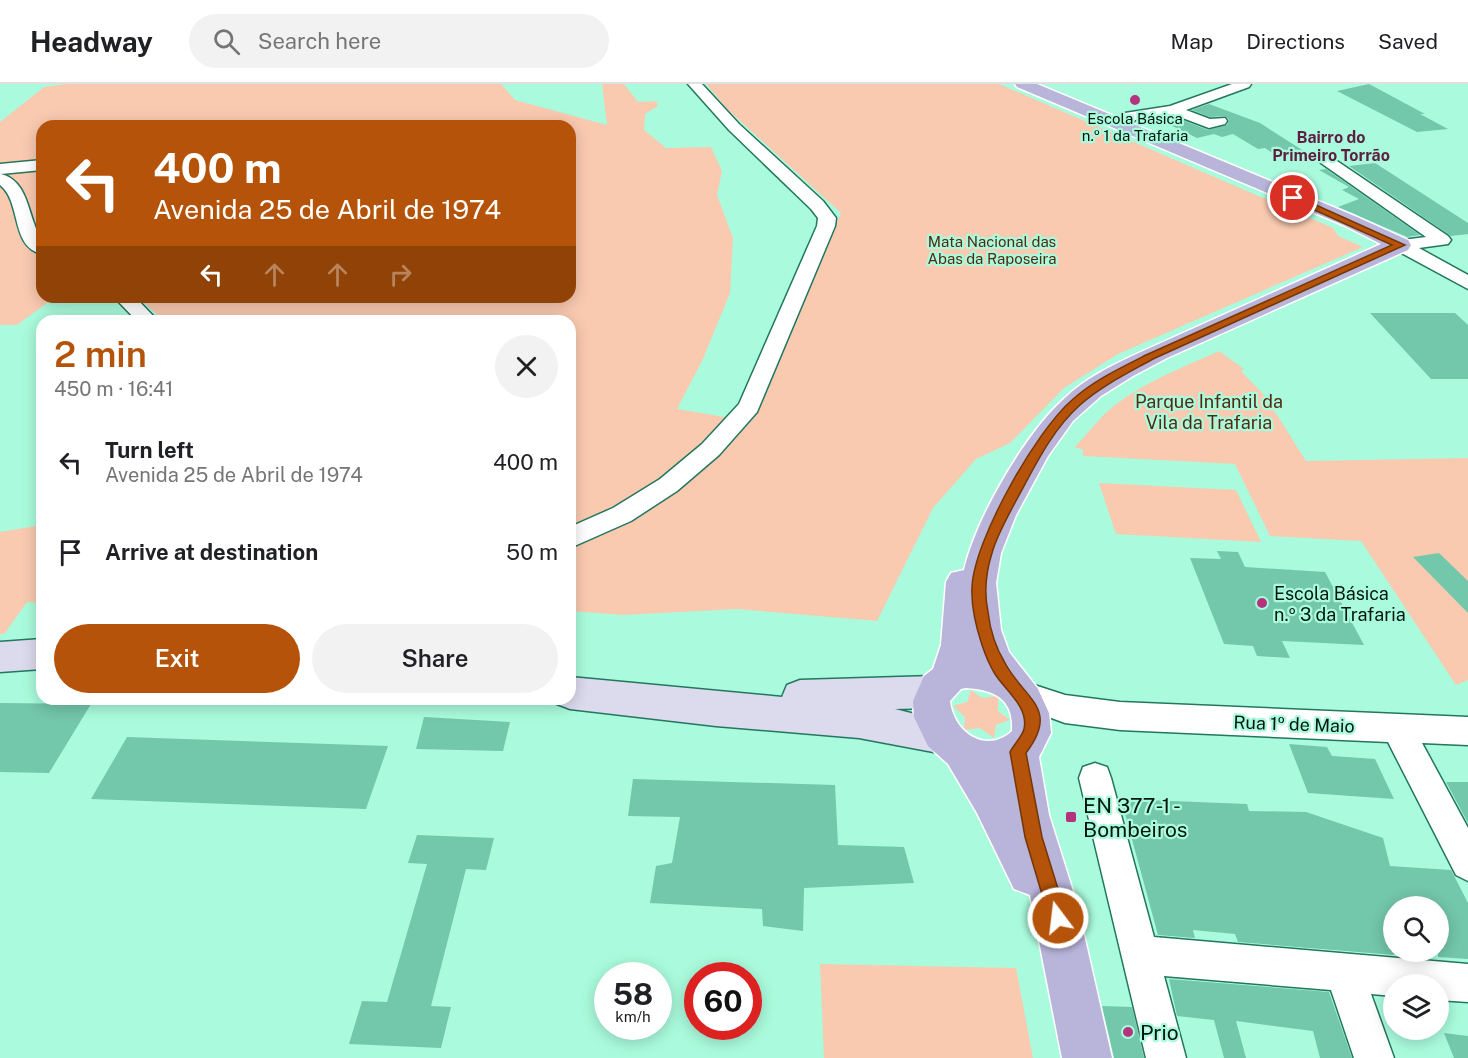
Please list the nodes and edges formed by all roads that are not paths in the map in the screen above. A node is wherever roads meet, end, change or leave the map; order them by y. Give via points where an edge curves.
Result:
1 (695, 84) edge
2 (1023, 84) edge
3 (1244, 84) edge
4 (1173, 110) junction
5 (1220, 121) dead end
6 (1123, 126) junction
7 (1326, 160) dead end
8 (36, 166) edge
9 (0, 170) edge
10 (0, 178) edge
11 (36, 242) edge
12 (1400, 245) junction
13 (1468, 283) edge
14 (130, 303) edge
15 (142, 315) edge
16 (1000, 519) junction
17 (576, 535) edge
18 (36, 654) edge
19 (0, 657) edge
20 (941, 684) junction
21 (1016, 689) junction
22 (576, 693) edge
23 (648, 699) junction
24 (1120, 716) junction
25 (1397, 728) junction
26 (1468, 731) edge
27 (1025, 743) junction
28 (953, 744) junction
29 (1095, 778) dead end
30 (1467, 859) edge
31 (1065, 953) junction
32 (1140, 955) junction
33 (1344, 973) junction
34 (1468, 983) edge
35 (1088, 1058) edge
36 (1166, 1058) edge
37 (1374, 1058) edge

1 - 17 street via 734,127 816,204 827,218 826,226 749,407 738,421 663,491 634,510
2 - 6 main road
3 - 4 street
4 - 5 street via 1209,124
4 - 6 street via 1130,116
6 - 12 main road
7 - 12 street via 1442,240
8 - 9 street
10 - 11 street via 17,192 26,231
12 - 13 street
12 - 16 main road via 1112,377 1076,403 1044,438
14 - 15 street
16 - 20 main road via 967,571 961,592 959,645
16 - 21 main road via 983,561 979,600 989,645 1000,669
18 - 19 main road
20 - 21 main road via 959,672 985,672
20 - 23 main road
20 - 28 main road via 931,711 934,722
21 - 24 street, Rua 1º de Maio via 1065,709
21 - 27 main road via 1030,707 1033,724
22 - 23 main road
23 - 28 main road via 869,720 901,725
24 - 25 street, Rua 1º de Maio
24 - 27 street, Rua 1º de Maio via 1048,724
25 - 26 street, Rua 1º de Maio
25 - 30 street
27 - 28 main road via 1004,758 989,759
27 - 31 main road via 1034,837
28 - 31 main road via 1000,816
29 - 32 street
31 - 35 main road
32 - 33 street
32 - 36 street
33 - 34 street
33 - 37 street

